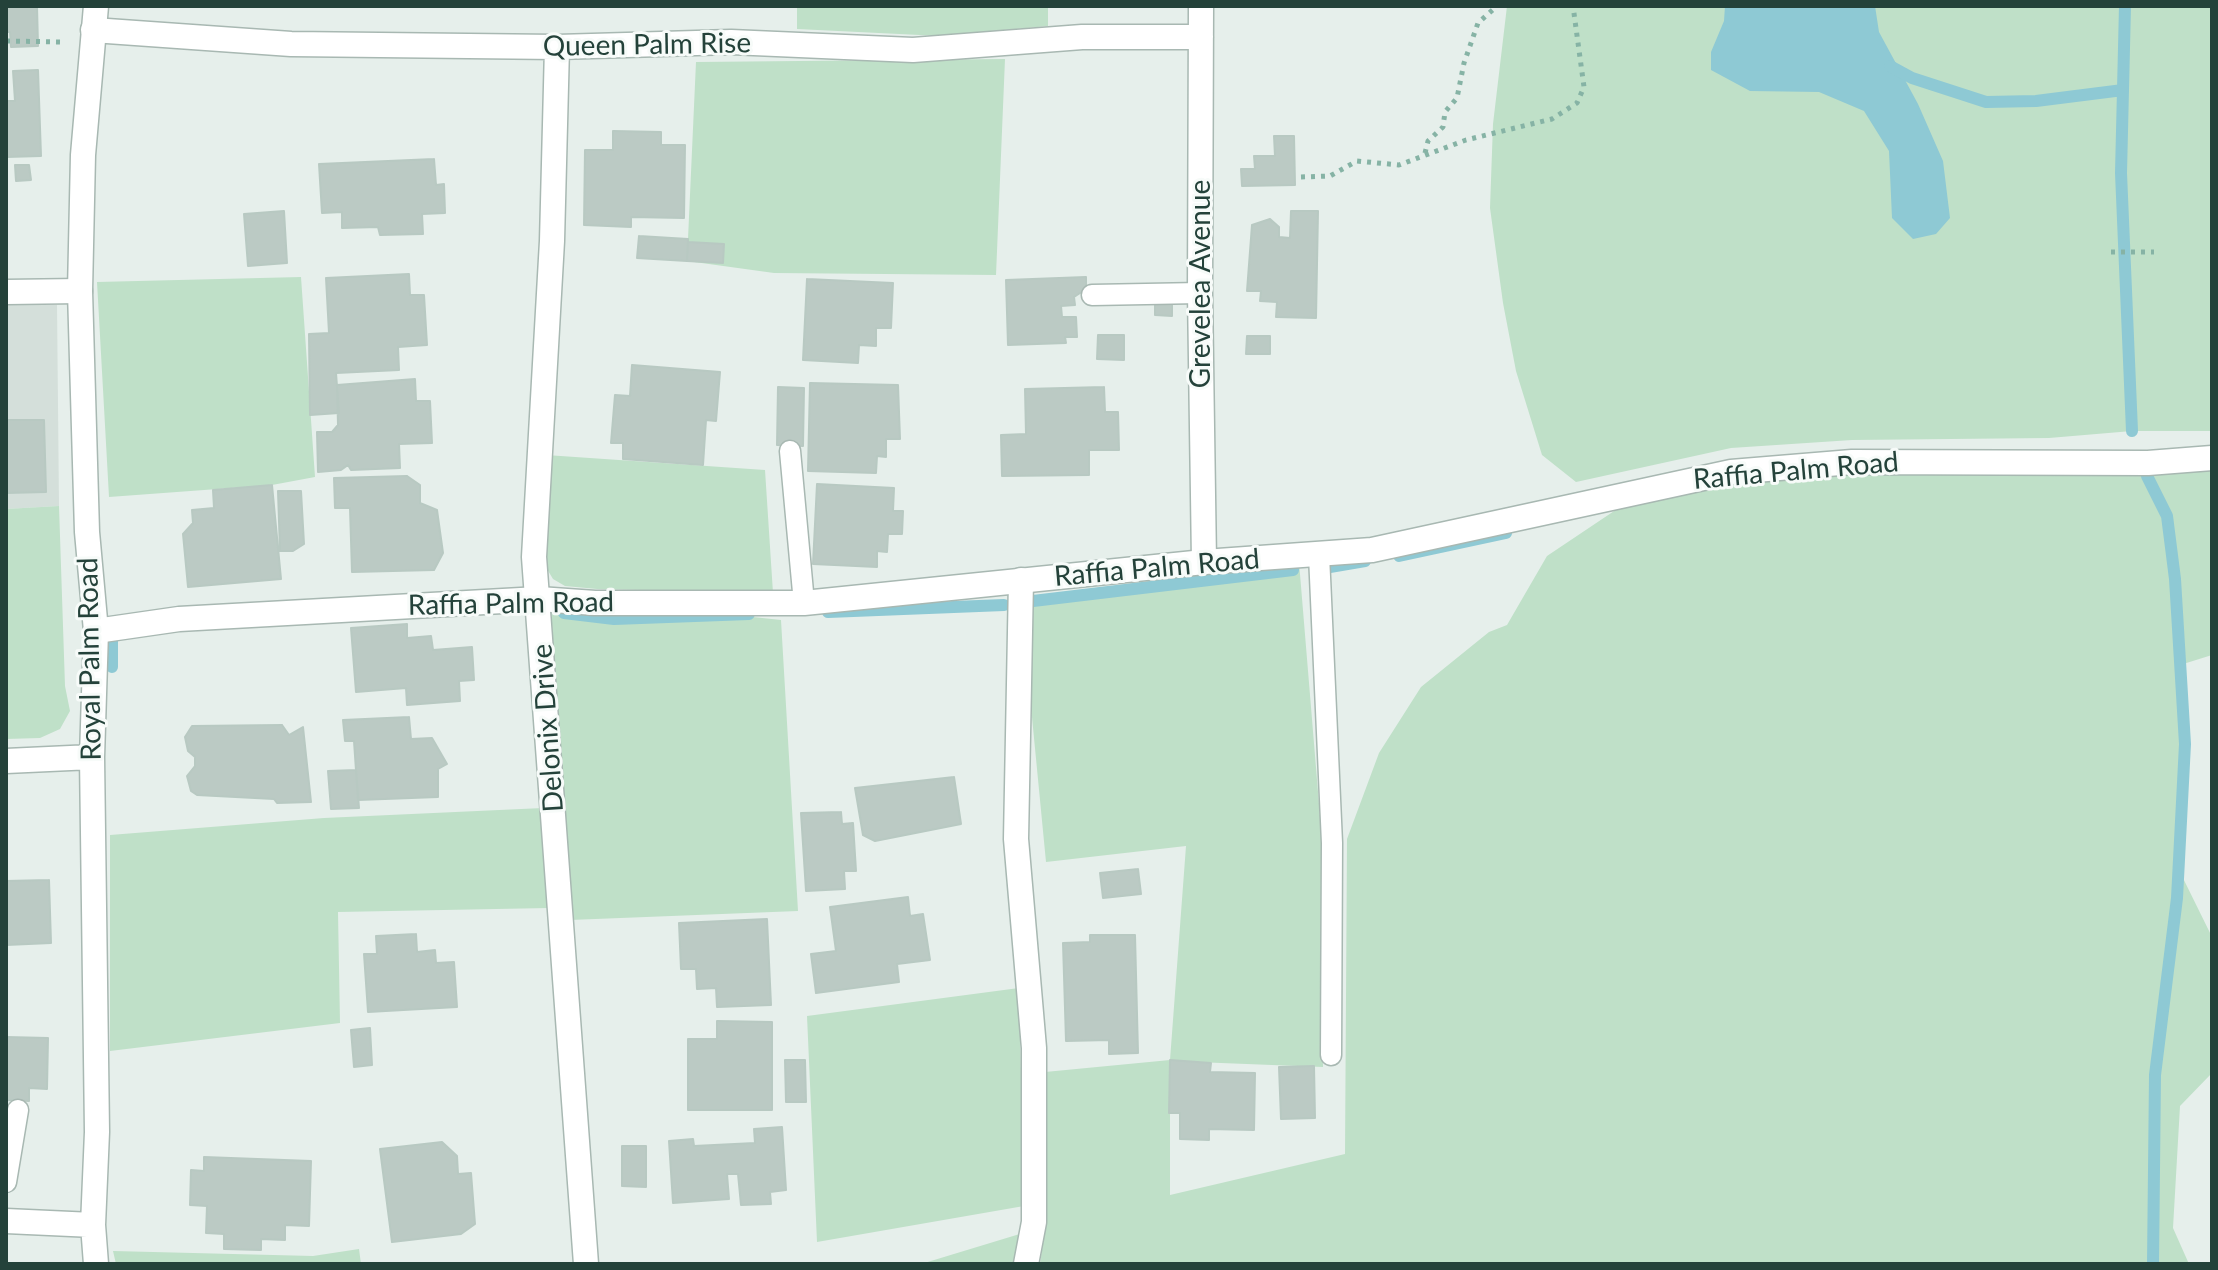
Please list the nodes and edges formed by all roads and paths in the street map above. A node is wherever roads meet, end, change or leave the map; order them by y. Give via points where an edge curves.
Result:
1 (1201, 6) edge
2 (1497, 6) edge
3 (1573, 6) edge
4 (94, 26) edge
5 (1201, 37) junction
6 (6, 41) edge
7 (557, 47) junction
8 (1425, 153) junction
9 (1301, 177) dead end
10 (2111, 252) dead end
11 (2154, 252) dead end
12 (80, 291) junction
13 (6, 292) edge
14 (1200, 293) junction
15 (1092, 295) dead end
16 (790, 451) dead end
17 (2212, 458) edge
18 (1319, 555) junction
19 (1204, 562) junction
20 (1021, 580) junction
21 (539, 599) junction
22 (804, 603) junction
23 (96, 631) junction
24 (92, 757) junction
25 (6, 761) edge
26 (1331, 1055) dead end
27 (18, 1110) dead end
28 (6, 1182) edge
29 (6, 1221) edge
30 (93, 1225) junction
31 (96, 1264) edge
32 (586, 1264) edge
33 (1026, 1264) edge

1 - 5 street, Grevelea Avenue
2 - 8 path via 1478,23 1457,98
3 - 8 path via 1584,87 1577,103 1552,119
4 - 6 path
4 - 7 street, Queen Palm Rise via 291,44
4 - 12 street, Royal Palm Road via 83,155
5 - 7 street, Queen Palm Rise via 1082,37 913,50 731,42
5 - 14 street, Grevelea Avenue
7 - 21 street, Delonix Drive via 534,557
8 - 9 path via 1399,165 1357,161 1330,176
10 - 11 path
12 - 13 street
12 - 23 street, Royal Palm Road via 84,474
14 - 15 lane
14 - 19 street, Grevelea Avenue
16 - 22 lane
17 - 18 street, Raffia Palm Road via 2148,463 1852,462 1731,472 1455,534
18 - 19 street, Raffia Palm Road
18 - 26 lane via 1332,843
19 - 20 street, Raffia Palm Road
20 - 22 street, Raffia Palm Road
20 - 33 street via 1016,839 1034,1048 1034,1222
21 - 22 street, Raffia Palm Road
21 - 23 street, Raffia Palm Road via 179,619
21 - 32 street, Delonix Drive
23 - 24 street, Royal Palm Road
24 - 25 street
24 - 30 street, Royal Palm Road via 97,1132
27 - 28 lane
29 - 30 street
30 - 31 street, Royal Palm Road

